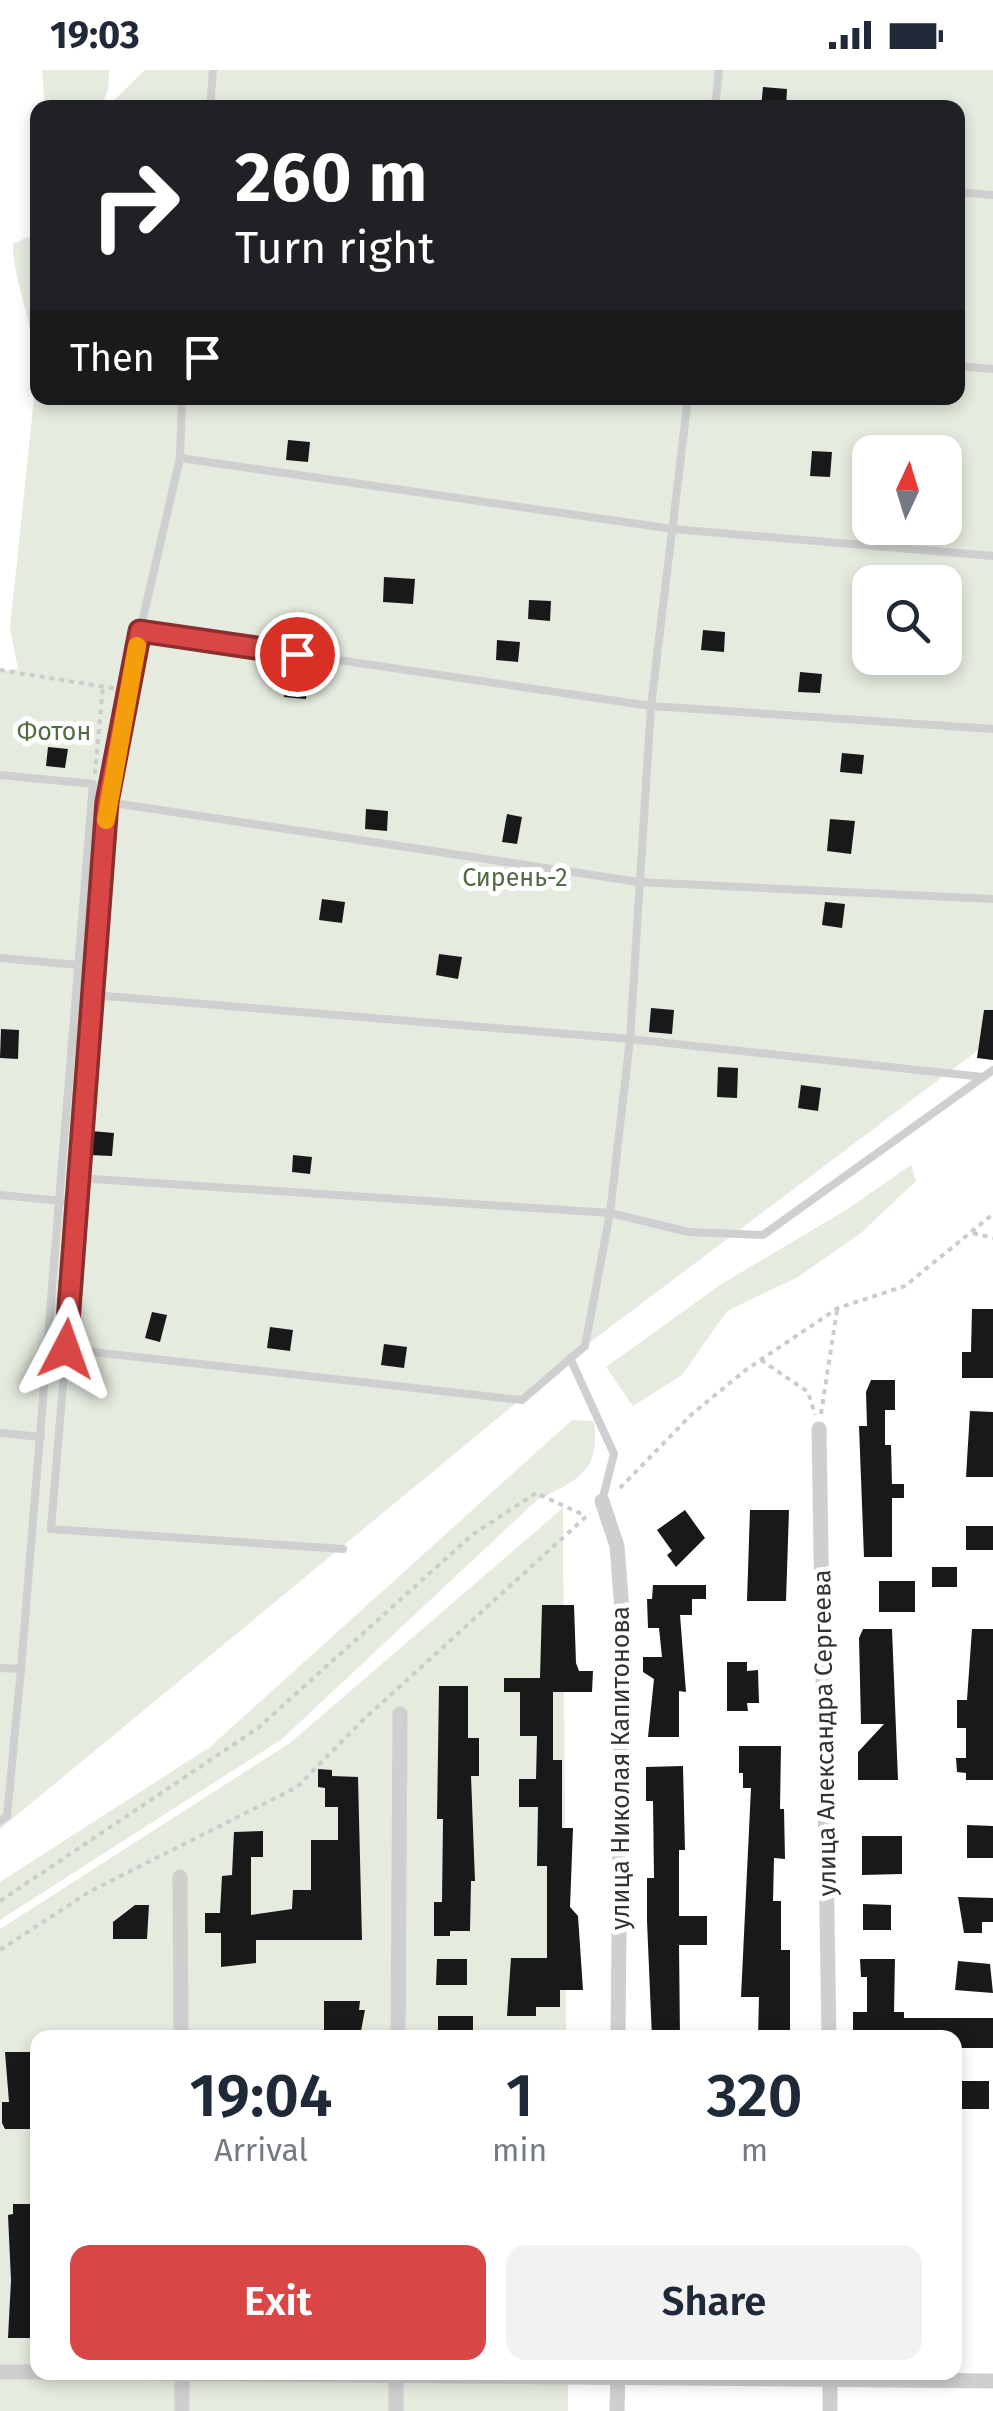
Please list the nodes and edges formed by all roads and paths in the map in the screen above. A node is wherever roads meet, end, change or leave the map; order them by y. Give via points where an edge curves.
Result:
1 (213, 70) edge
2 (719, 70) edge
3 (211, 100) edge
4 (715, 100) edge
5 (965, 193) edge
6 (993, 195) edge
7 (965, 367) edge
8 (993, 369) edge
9 (182, 405) edge
10 (687, 405) edge
11 (180, 458) junction
12 (673, 529) junction
13 (993, 556) edge
14 (140, 631) junction
15 (0, 670) edge
16 (130, 683) junction
17 (103, 685) junction
18 (651, 706) junction
19 (993, 729) edge
20 (0, 774) edge
21 (93, 784) junction
22 (107, 802) junction
23 (639, 882) junction
24 (993, 898) edge
25 (0, 958) edge
26 (78, 965) junction
27 (92, 995) junction
28 (630, 1039) junction
29 (993, 1070) edge
30 (983, 1077) junction
31 (78, 1178) junction
32 (0, 1195) edge
33 (62, 1201) junction
34 (610, 1213) junction
35 (993, 1214) edge
36 (973, 1233) junction
37 (993, 1238) edge
38 (838, 1308) junction
39 (66, 1349) junction
40 (570, 1358) junction
41 (761, 1359) junction
42 (819, 1429) junction
43 (0, 1433) edge
44 (40, 1437) junction
45 (602, 1502) junction
46 (586, 1516) junction
47 (343, 1550) dead end
48 (0, 1668) edge
49 (21, 1670) junction
50 (400, 1714) dead end
51 (0, 1820) edge
52 (180, 1877) dead end
53 (0, 1901) edge
54 (0, 1950) edge
55 (180, 2030) edge
56 (398, 2030) edge
57 (618, 2030) edge
58 (829, 2030) edge
59 (0, 2372) edge
60 (30, 2372) edge
61 (182, 2380) edge
62 (396, 2380) edge
63 (618, 2380) edge
64 (830, 2380) edge
65 (960, 2380) edge
66 (993, 2381) edge
67 (182, 2411) edge
68 (396, 2411) edge
69 (617, 2411) edge
70 (830, 2411) edge

1 - 3 lane
2 - 4 lane
5 - 6 lane
7 - 8 lane
9 - 11 lane
10 - 12 lane
11 - 12 lane
11 - 14 lane
12 - 13 lane
12 - 18 lane
14 - 16 lane
14 - 18 lane
15 - 17 path
16 - 17 path via 114,690
16 - 22 lane
17 - 21 path
18 - 19 lane
18 - 23 lane
20 - 21 lane
21 - 26 lane
22 - 23 lane
22 - 27 lane
23 - 24 lane
23 - 28 lane
25 - 26 lane
26 - 33 lane
27 - 28 lane
27 - 31 lane
28 - 30 lane
28 - 34 lane
29 - 30 lane
30 - 34 lane via 763,1235 689,1232
31 - 34 lane
31 - 39 lane
32 - 33 lane
33 - 44 lane
34 - 40 lane via 585,1346
35 - 36 path
36 - 37 path
36 - 38 path via 905,1286
38 - 41 path
38 - 42 path
39 - 40 lane via 522,1400
39 - 47 lane via 51,1529
40 - 45 lane via 614,1454
41 - 42 path via 808,1392
41 - 45 path via 692,1414
42 - 58 street, улица Александра Сергеева
43 - 44 lane
44 - 49 lane
45 - 46 path
45 - 57 street, улица Николая Капитонова via 617,1546 622,1610
46 - 53 path via 536,1493 472,1534 258,1728
46 - 54 path via 297,1787 89,1892
48 - 49 lane
49 - 51 lane via 7,1816
50 - 56 street
52 - 55 street
59 - 60 street
61 - 67 street
62 - 68 street
63 - 69 street
64 - 70 street
65 - 66 street

